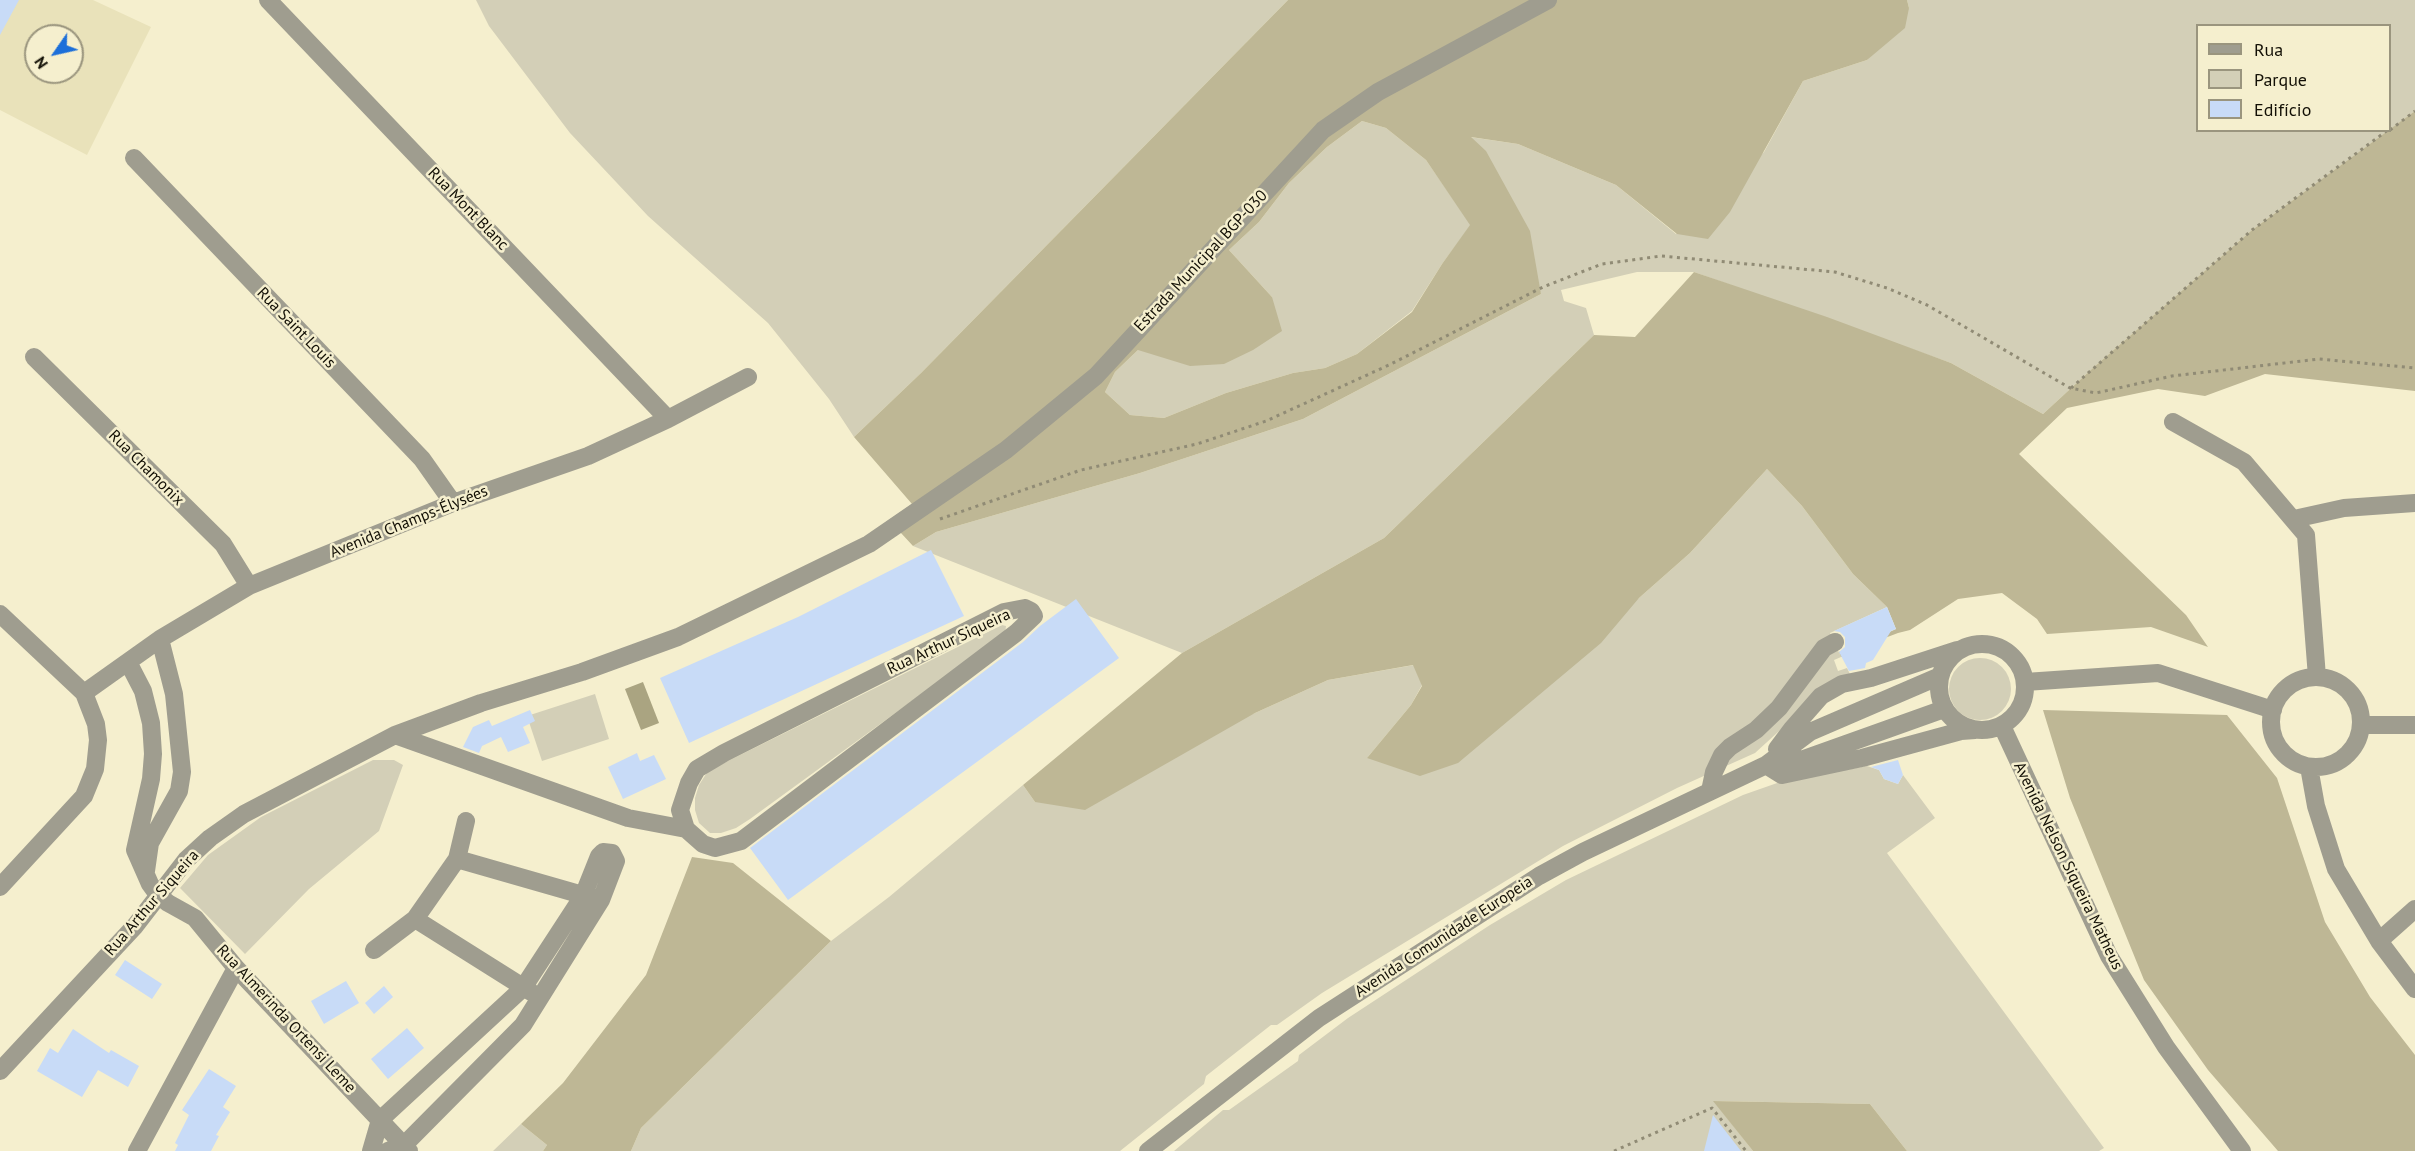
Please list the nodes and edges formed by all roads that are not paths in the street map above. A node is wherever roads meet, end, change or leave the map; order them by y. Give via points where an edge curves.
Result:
1 (268, 0) edge
2 (1548, 0) edge
3 (134, 158) dead end
4 (34, 357) dead end
5 (748, 377) dead end
6 (668, 418) junction
7 (2173, 422) dead end
8 (453, 503) junction
9 (2415, 503) edge
10 (2294, 519) junction
11 (869, 544) joint
12 (249, 586) junction
13 (0, 614) edge
14 (160, 639) junction
15 (1834, 642) dead end
16 (1960, 649) junction
17 (128, 662) junction
18 (1899, 669) junction
19 (2317, 677) junction
20 (2025, 682) junction
21 (1935, 684) junction
22 (84, 693) junction
23 (1944, 709) junction
24 (2273, 710) junction
25 (1807, 724) junction
26 (2361, 725) junction
27 (2002, 726) junction
28 (2415, 726) edge
29 (1977, 730) junction
30 (395, 735) junction
31 (1804, 759) junction
32 (1766, 765) junction
33 (2309, 767) junction
34 (1710, 791) junction
35 (465, 821) dead end
36 (686, 829) junction
37 (457, 859) junction
38 (146, 871) junction
39 (0, 887) edge
40 (158, 895) junction
41 (583, 896) junction
42 (601, 900) junction
43 (2415, 909) edge
44 (415, 919) junction
45 (2379, 941) junction
46 (374, 950) dead end
47 (236, 968) junction
48 (523, 988) junction
49 (2415, 989) edge
50 (540, 997) junction
51 (454, 1052) junction
52 (0, 1071) edge
53 (475, 1073) junction
54 (380, 1120) junction
55 (400, 1149) edge
56 (137, 1151) edge
57 (371, 1151) edge
58 (1148, 1151) edge
59 (2241, 1151) edge

1 - 6 street, Rua Mont Blanc
2 - 11 street, Estrada Municipal BGP-030 via 1378,92 1323,130 1096,376 1006,450
3 - 8 street, Rua Saint Louis via 422,459
4 - 12 street, Rua Chamonix via 223,544
5 - 6 street, Avenida Champs-Élysées
6 - 8 street, Avenida Champs-Élysées via 588,456
7 - 10 street via 2244,462
8 - 12 street, Avenida Champs-Élysées
9 - 10 street via 2343,508
10 - 19 street via 2306,534
11 - 30 street, Rua Arthur Siqueira via 678,637
12 - 14 street, Avenida Champs-Élysées
13 - 22 street
14 - 17 street, Avenida Champs-Élysées
14 - 38 street via 174,694 182,772 179,791 150,843
15 - 34 street via 1824,648 1779,708 1722,755
16 - 18 street, Avenida Comunidade Europeia
16 - 20 street via 1981,644 2002,648 2021,668
16 - 21 street via 1947,661
17 - 22 street, Avenida Champs-Élysées
17 - 38 street via 143,691 151,723 151,779 135,850
18 - 21 street
18 - 25 street, Avenida Comunidade Europeia via 1842,684 1821,696
19 - 24 street via 2285,690
19 - 26 street via 2331,680 2353,697
20 - 24 street via 2158,673
20 - 27 street via 2020,708
21 - 23 street
21 - 25 street, Avenida Comunidade Europeia
22 - 39 street via 94,716 98,740 91,783 84,796
23 - 29 street via 1956,721
23 - 31 street, Avenida Comunidade Europeia
24 - 33 street via 2271,725 2283,753
25 - 31 street via 1812,747
25 - 32 street, Avenida Comunidade Europeia
26 - 28 street
26 - 33 street via 2358,738 2339,761
27 - 29 street
27 - 59 street, Avenida Nelson Siqueira Matheus via 2109,956 2166,1047
29 - 32 street via 1782,775
30 - 36 street, Rua Arthur Siqueira via 628,818
30 - 40 street, Rua Arthur Siqueira via 244,814 186,860
31 - 32 street, Avenida Comunidade Europeia
32 - 34 street, Avenida Comunidade Europeia
33 - 45 street via 2316,806 2336,869
34 - 58 street, Avenida Comunidade Europeia via 1539,876 1398,966 1319,1018
35 - 37 street
36 - 36 street, Rua Arthur Siqueira via 703,844 715,848 741,841 1016,633 1034,616 1031,611 1025,608 1004,612 697,769 680,810
37 - 41 street
37 - 44 street
38 - 40 street
40 - 47 street, Rua Almerinda Ortensi Leme via 195,918
40 - 52 street, Rua Arthur Siqueira via 135,926
41 - 42 street
41 - 42 street via 599,856 612,853 616,861
41 - 48 street
42 - 50 street
43 - 45 street
44 - 46 street
44 - 48 street
45 - 49 street
47 - 54 street, Rua Almerinda Ortensi Leme
47 - 56 street
48 - 50 street
48 - 51 street
50 - 53 street via 523,1025
51 - 53 street
51 - 54 street
53 - 55 street
54 - 55 street, Rua Almerinda Ortensi Leme
54 - 57 street

